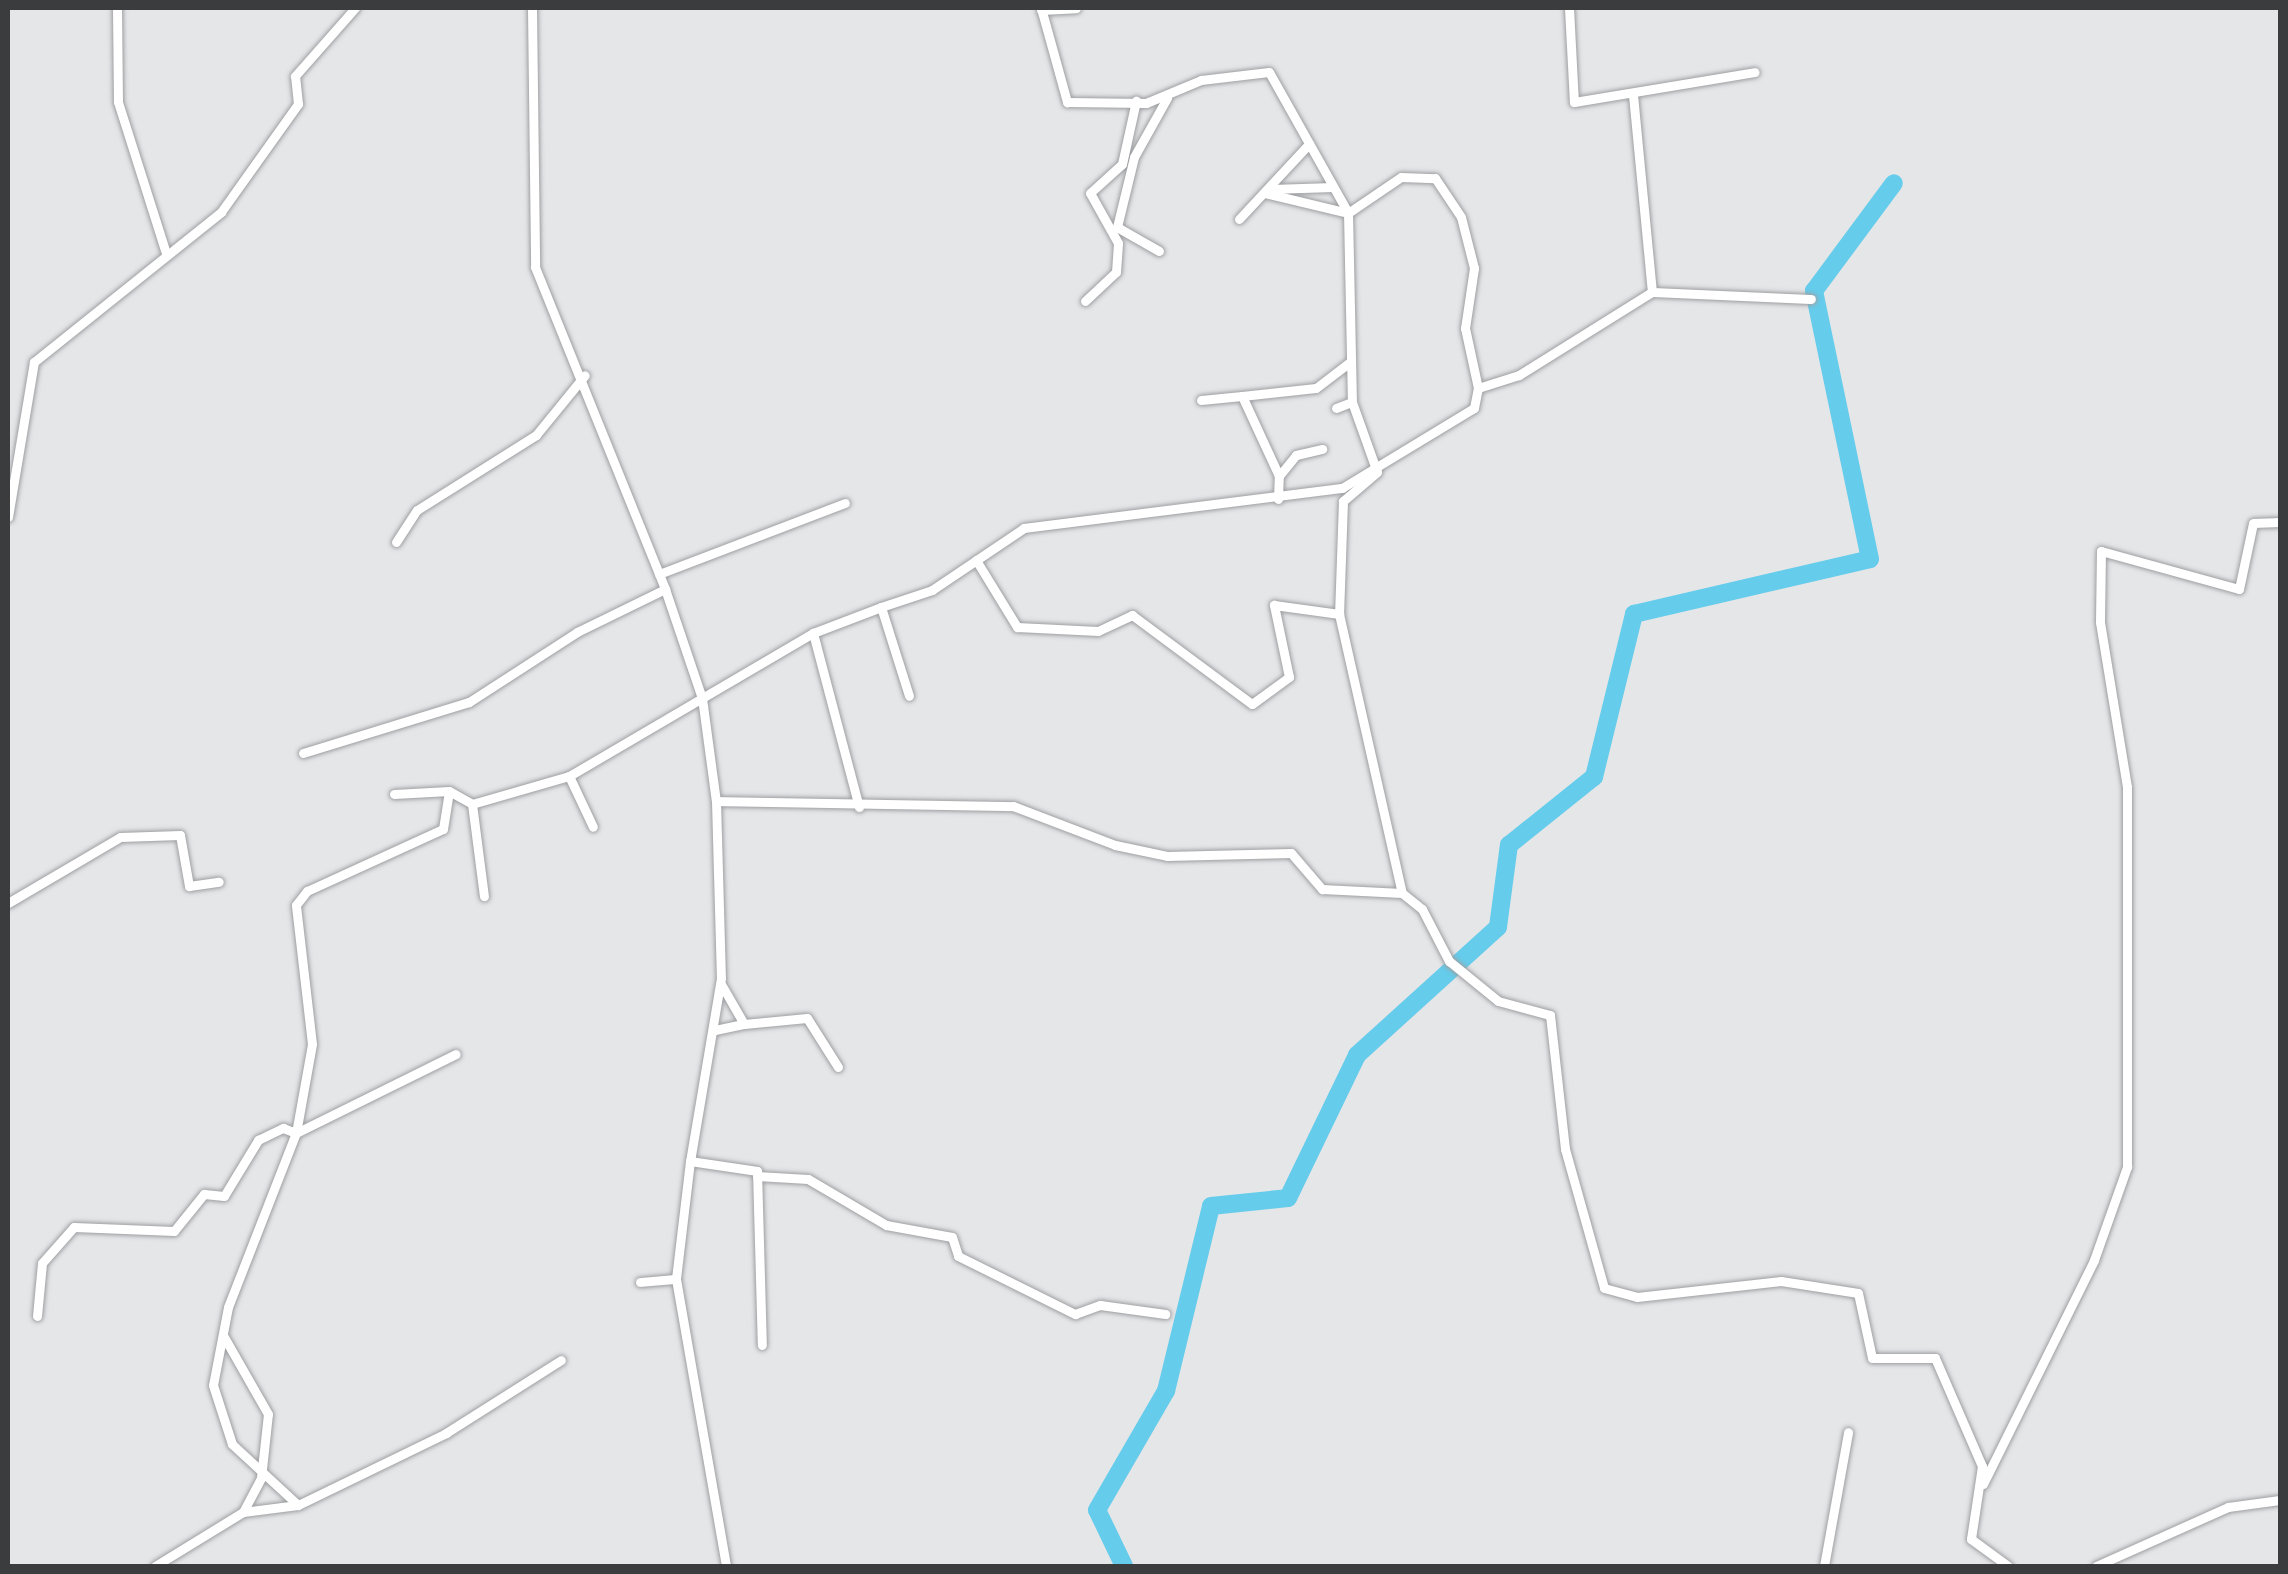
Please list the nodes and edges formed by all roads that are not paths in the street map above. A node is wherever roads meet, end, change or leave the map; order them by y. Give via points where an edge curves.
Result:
1 (118, 8) edge
2 (356, 8) edge
3 (532, 8) edge
4 (1076, 8) edge
5 (1569, 8) edge
6 (1041, 9) edge
7 (1755, 72) dead end
8 (1632, 95) junction
9 (1167, 98) junction
10 (1136, 101) junction
11 (1310, 144) junction
12 (1333, 186) junction
13 (1267, 191) junction
14 (1348, 213) junction
15 (1240, 219) dead end
16 (1158, 251) dead end
17 (166, 253) junction
18 (1652, 292) junction
19 (1811, 299) dead end
20 (1085, 301) dead end
21 (1350, 362) junction
22 (586, 375) junction
23 (1478, 388) junction
24 (1242, 396) junction
25 (1201, 400) dead end
26 (1352, 402) junction
27 (1336, 408) dead end
28 (1322, 448) dead end
29 (1377, 472) junction
30 (1279, 476) junction
31 (1278, 499) junction
32 (845, 503) dead end
33 (8, 517) edge
34 (2280, 522) edge
35 (396, 542) dead end
36 (976, 560) junction
37 (660, 574) junction
38 (666, 589) junction
39 (882, 607) junction
40 (1338, 614) junction
41 (814, 632) junction
42 (909, 696) dead end
43 (702, 698) junction
44 (303, 753) dead end
45 (569, 776) junction
46 (449, 791) junction
47 (394, 794) dead end
48 (716, 801) junction
49 (472, 804) junction
50 (859, 807) junction
51 (593, 827) dead end
52 (219, 882) dead end
53 (1402, 893) junction
54 (484, 896) dead end
55 (8, 903) edge
56 (720, 983) junction
57 (744, 1024) junction
58 (715, 1030) junction
59 (456, 1054) dead end
60 (838, 1067) dead end
61 (296, 1133) junction
62 (690, 1160) junction
63 (757, 1176) junction
64 (676, 1279) junction
65 (640, 1282) dead end
66 (1165, 1314) dead end
67 (37, 1316) dead end
68 (224, 1337) junction
69 (762, 1345) dead end
70 (561, 1360) dead end
71 (1848, 1432) dead end
72 (261, 1478) junction
73 (1983, 1484) junction
74 (2280, 1500) edge
75 (298, 1504) junction
76 (243, 1512) junction
77 (1990, 1564) edge
78 (156, 1566) edge
79 (726, 1566) edge
80 (1824, 1566) edge
81 (2008, 1566) edge
82 (2096, 1566) edge

1 - 17 street via 118,102
2 - 17 street via 295,76 298,104 221,212
3 - 22 street via 536,267
4 - 6 street
5 - 8 street via 1574,102
6 - 10 street via 1067,102
7 - 8 street
8 - 18 street
9 - 10 street
9 - 11 street via 1201,80 1269,72
9 - 16 street via 1134,157 1117,228
10 - 20 street via 1122,164 1090,193 1118,242 1116,272
11 - 12 street
11 - 13 street
12 - 13 street
12 - 14 street
13 - 14 street
13 - 15 street
14 - 21 street
14 - 23 street via 1401,177 1435,178 1461,217 1474,268 1466,328
17 - 33 street via 30,369
18 - 19 street
18 - 23 street via 1519,374
21 - 24 street via 1316,388
21 - 26 street
22 - 35 street via 536,434 417,510
22 - 37 street
23 - 29 street via 1474,408
24 - 25 street
24 - 30 street
26 - 27 street
26 - 29 street
28 - 30 street via 1296,455
29 - 31 street
29 - 40 street via 1343,501
30 - 31 street
31 - 36 street via 1024,528
32 - 37 street
34 - 73 street via 2254,523 2239,589 2100,551 2100,622 2128,787 2126,1167 2094,1260
36 - 39 street via 932,590
36 - 40 street via 1017,627 1098,631 1132,615 1252,704 1289,677 1274,605
37 - 38 street
38 - 43 street
38 - 44 street via 578,632 469,702
39 - 41 street
39 - 42 street
40 - 53 street
41 - 43 street
41 - 50 street
43 - 45 street
43 - 48 street
45 - 49 street
45 - 51 street
46 - 47 street
46 - 49 street
46 - 61 street via 443,828 307,891 296,905 312,1044
48 - 50 street
48 - 56 street
49 - 54 street
50 - 53 street via 1013,806 1115,845 1167,856 1291,853 1322,888
52 - 55 street via 189,886 180,834 120,837 65,861
53 - 73 street via 1422,909 1449,961 1498,1001 1550,1015 1565,1149 1604,1288 1637,1297 1781,1281 1858,1293 1872,1358 1935,1358
56 - 57 street
56 - 58 street
57 - 58 street
57 - 60 street via 807,1018
58 - 62 street
59 - 61 street
61 - 67 street via 283,1128 258,1140 224,1196 204,1194 174,1231 74,1227 42,1263
61 - 68 street
62 - 63 street
62 - 64 street
63 - 66 street via 808,1179 886,1225 952,1237 958,1256 1075,1314 1100,1305
63 - 69 street
64 - 65 street
64 - 79 street
68 - 72 street via 268,1414
68 - 72 street via 213,1386 232,1444
70 - 75 street via 446,1433
71 - 80 street
72 - 75 street
72 - 76 street
73 - 77 street via 1969,1511 1972,1539
74 - 82 street via 2228,1508
75 - 76 street
76 - 78 street
77 - 81 street

